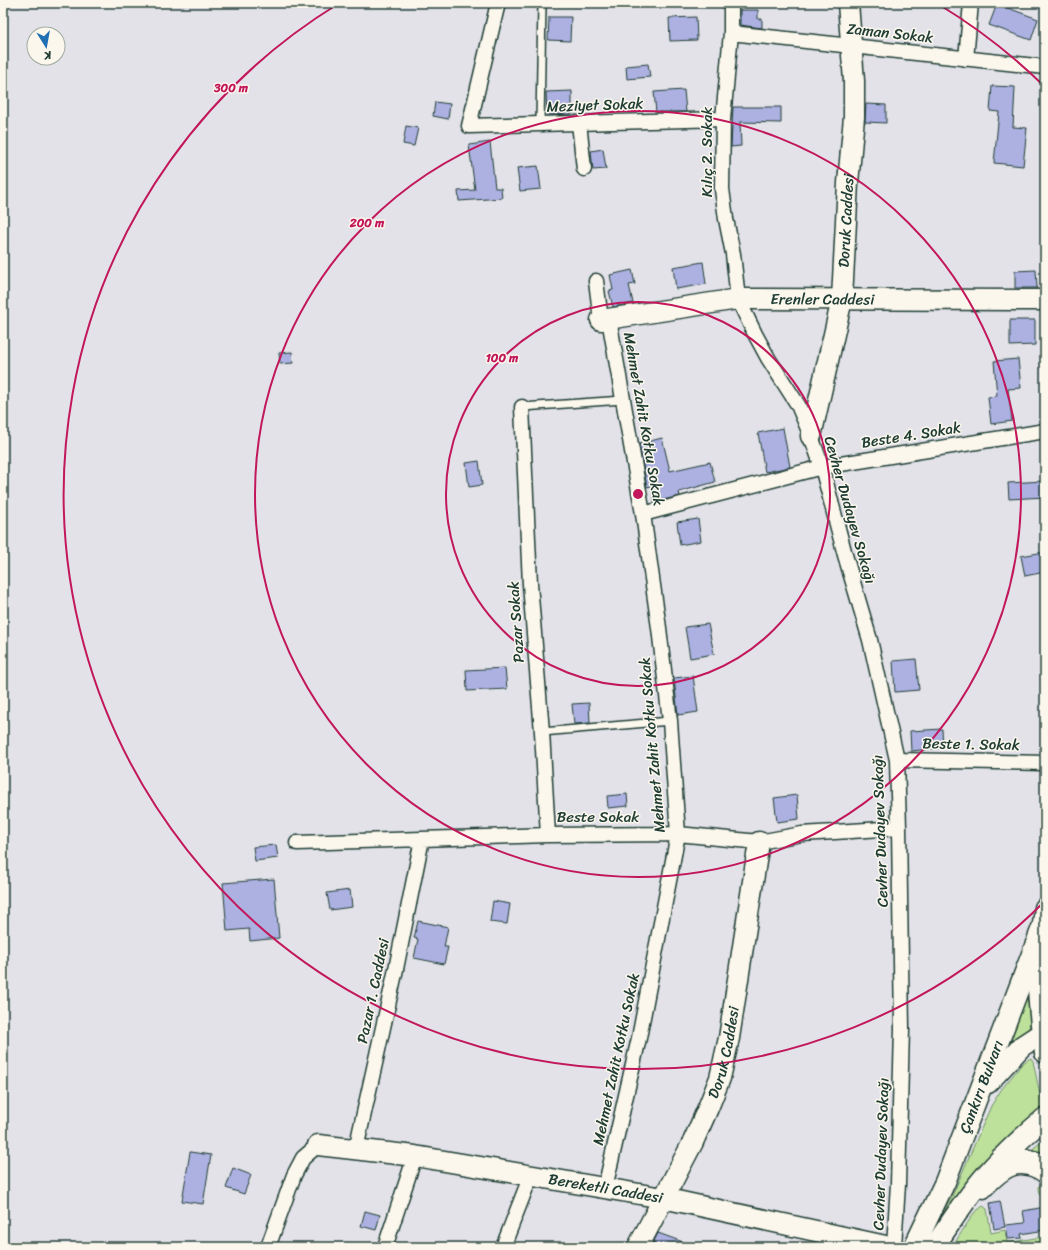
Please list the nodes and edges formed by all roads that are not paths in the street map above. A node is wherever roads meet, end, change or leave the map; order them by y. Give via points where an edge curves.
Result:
1 (498, 3) edge
2 (542, 3) edge
3 (731, 3) edge
4 (848, 3) edge
5 (971, 3) edge
6 (731, 33) junction
7 (852, 46) junction
8 (966, 59) junction
9 (1045, 67) edge
10 (723, 119) junction
11 (579, 123) junction
12 (540, 124) junction
13 (584, 169) dead end
14 (596, 281) dead end
15 (842, 299) junction
16 (738, 300) junction
17 (1045, 300) edge
18 (605, 320) junction
19 (623, 400) junction
20 (522, 407) joint
21 (1045, 431) edge
22 (811, 436) junction
23 (822, 467) junction
24 (643, 514) junction
25 (670, 721) junction
26 (542, 732) junction
27 (896, 760) junction
28 (1045, 763) edge
29 (899, 828) junction
30 (548, 834) junction
31 (678, 834) junction
32 (422, 839) junction
33 (759, 842) junction
34 (297, 843) dead end
35 (1044, 917) edge
36 (1043, 1032) edge
37 (1045, 1053) edge
38 (978, 1095) junction
39 (1045, 1118) edge
40 (318, 1145) joint
41 (356, 1149) junction
42 (415, 1156) junction
43 (1001, 1158) junction
44 (1045, 1164) edge
45 (531, 1175) junction
46 (1045, 1176) edge
47 (605, 1188) junction
48 (663, 1198) junction
49 (268, 1247) edge
50 (385, 1247) edge
51 (503, 1247) edge
52 (638, 1247) edge
53 (890, 1247) edge
54 (894, 1247) edge
55 (914, 1247) edge
56 (934, 1247) edge
57 (942, 1247) edge

1 - 12 street, Meziyet Sokak via 469,126
2 - 12 lane
3 - 6 street, Kılıç 2. Sokak
4 - 7 street, Doruk Caddesi
5 - 8 street
6 - 7 street, Zaman Sokak
6 - 10 street, Kılıç 2. Sokak
7 - 8 street, Zaman Sokak
7 - 15 street, Doruk Caddesi via 854,117
8 - 9 street, Zaman Sokak
10 - 11 street, Meziyet Sokak
10 - 16 street, Kılıç 2. Sokak via 722,189
11 - 12 street, Meziyet Sokak
11 - 13 street
14 - 18 street, Mehmet Zahit Kotku Sokak
15 - 16 street, Erenler Caddesi
15 - 17 street, Erenler Caddesi
15 - 22 street, Doruk Caddesi
16 - 18 street, Erenler Caddesi
16 - 22 street, Cevher Dudayev Sokağı via 764,352 798,406
18 - 19 street, Mehmet Zahit Kotku Sokak
19 - 20 lane
19 - 24 street, Mehmet Zahit Kotku Sokak
20 - 26 street, Pazar Sokak via 530,584
21 - 23 street, Beste 4. Sokak
22 - 23 street, Cevher Dudayev Sokağı
23 - 24 street, Beste 4. Sokak
23 - 27 street, Cevher Dudayev Sokağı via 870,640
24 - 25 street, Mehmet Zahit Kotku Sokak
25 - 26 lane
25 - 31 street, Mehmet Zahit Kotku Sokak
26 - 30 street, Pazar Sokak
27 - 28 street, Beste 1. Sokak
27 - 29 street, Cevher Dudayev Sokağı
29 - 33 street, Beste Sokak via 802,834
29 - 54 street, Cevher Dudayev Sokağı via 902,1029
30 - 31 street, Beste Sokak
30 - 32 street, Beste Sokak
31 - 33 street, Beste Sokak
31 - 47 street, Mehmet Zahit Kotku Sokak via 639,1038
32 - 34 street, Beste Sokak
32 - 41 street, Pazar 1. Caddesi
33 - 48 street, Doruk Caddesi via 729,1038 720,1078 693,1142
35 - 36 street via 1038,979
35 - 38 street, Çankırı Bulvarı
36 - 37 street
36 - 38 street via 1017,1050
38 - 55 street, Çankırı Bulvarı via 945,1182
39 - 43 street
40 - 41 street, Bereketli Caddesi
40 - 49 street via 303,1158 294,1175
41 - 42 street, Bereketli Caddesi
42 - 45 street, Bereketli Caddesi
42 - 50 street
43 - 44 street via 1024,1159
43 - 56 street via 976,1187
45 - 47 street, Bereketli Caddesi
45 - 51 street
46 - 57 street via 1016,1166 1000,1174 974,1200
47 - 48 street, Bereketli Caddesi
48 - 52 street, Doruk Caddesi
48 - 53 street, Bereketli Caddesi

